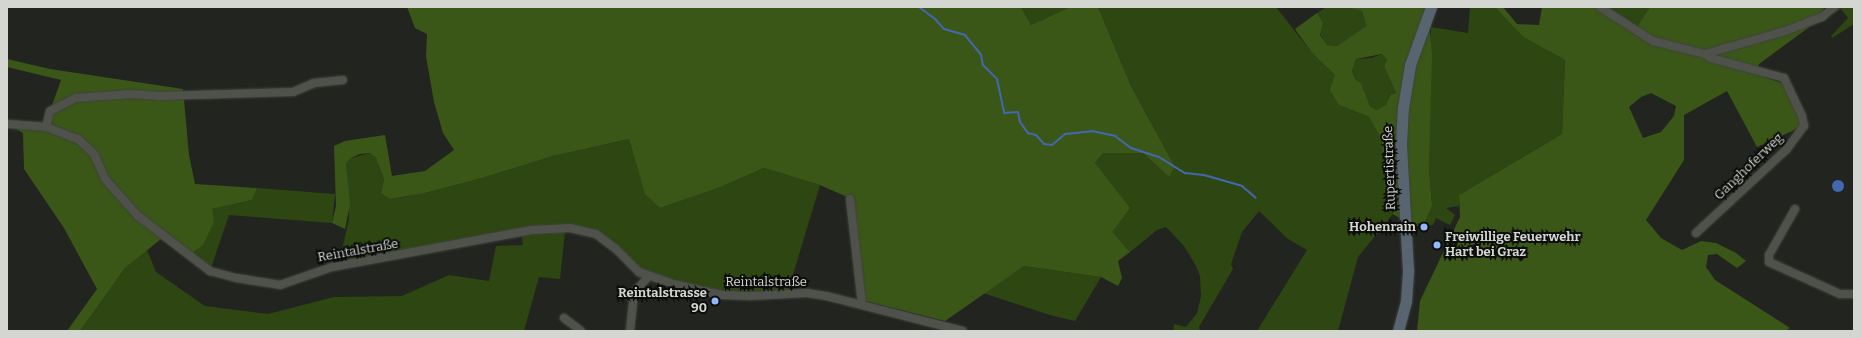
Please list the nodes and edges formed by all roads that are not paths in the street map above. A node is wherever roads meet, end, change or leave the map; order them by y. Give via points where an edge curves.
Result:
1 (1431, 7) edge
2 (1600, 7) edge
3 (1834, 7) edge
4 (1705, 54) junction
5 (343, 80) dead end
6 (7, 124) edge
7 (46, 127) junction
8 (850, 199) dead end
9 (1795, 209) dead end
10 (1696, 233) dead end
11 (648, 277) junction
12 (1854, 294) edge
13 (862, 304) junction
14 (564, 318) dead end
15 (582, 331) edge
16 (630, 331) edge
17 (963, 331) edge
18 (1398, 331) edge

1 - 18 main road, Rupertistraße via 1410,65 1404,108 1401,144 1408,270 1406,301
2 - 4 street via 1653,41
3 - 4 street via 1822,17
4 - 10 street, Ganghoferweg via 1784,78 1804,126 1787,149
5 - 7 street via 314,83 293,92 160,96 131,94 76,98 50,111
6 - 7 street, Reintalstraße
7 - 11 street, Reintalstraße via 78,139 94,154 105,179 138,216 210,271 236,278 280,285 332,267 556,227 596,234
8 - 13 street
9 - 12 street via 1769,255 1769,262 1840,294
11 - 13 street, Reintalstraße via 722,295 807,293
11 - 16 street via 634,293
13 - 17 street, Reintalstraße
14 - 15 street

